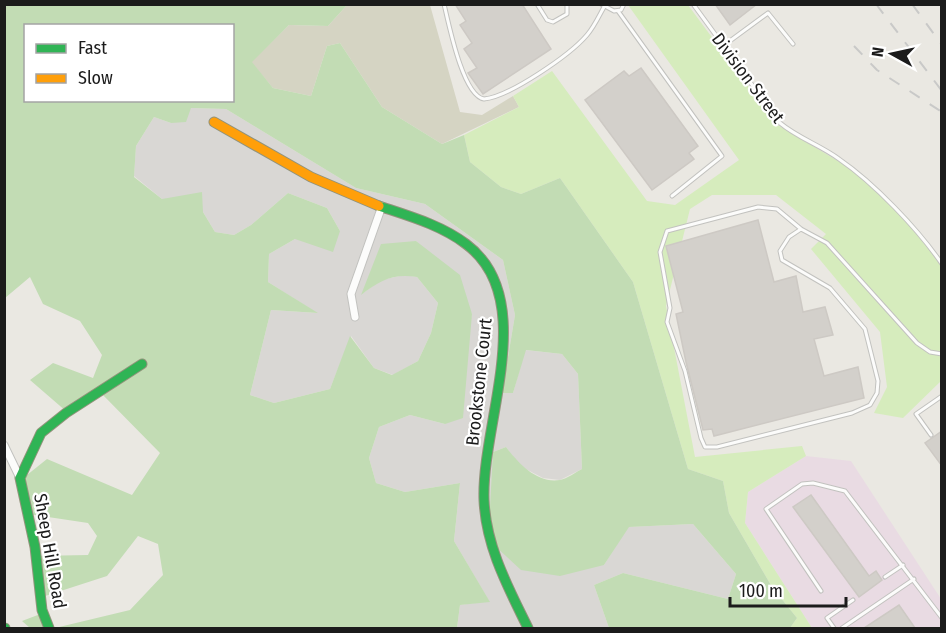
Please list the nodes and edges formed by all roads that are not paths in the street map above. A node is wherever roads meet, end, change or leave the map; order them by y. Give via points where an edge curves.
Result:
1 (444, 4) edge
2 (537, 4) edge
3 (567, 4) edge
4 (624, 4) edge
5 (693, 4) edge
6 (602, 6) edge
7 (618, 11) junction
8 (793, 44) dead end
9 (723, 46) junction
10 (214, 122) dead end
11 (672, 196) dead end
12 (382, 206) junction
13 (801, 229) junction
14 (942, 264) edge
15 (355, 317) dead end
16 (942, 354) edge
17 (142, 364) dead end
18 (941, 399) edge
19 (931, 435) dead end
20 (4, 445) edge
21 (20, 478) junction
22 (903, 565) junction
23 (885, 577) dead end
24 (914, 579) junction
25 (821, 591) dead end
26 (853, 600) dead end
27 (942, 618) edge
28 (49, 628) edge
29 (528, 628) edge
30 (834, 628) edge
31 (842, 628) edge

1 - 6 lane via 467,84 474,96 484,99 520,84 564,55 587,36
2 - 3 lane via 547,20 553,22 567,14
4 - 7 lane
5 - 9 lane, Division Street
6 - 7 lane
7 - 11 lane via 722,156
8 - 9 lane via 768,13
9 - 14 lane, Division Street via 780,123 795,136 840,159 905,217
10 - 12 street, Brookstone Court via 344,193
12 - 15 street via 351,294
12 - 29 street, Brookstone Court via 441,227 466,242 485,262 500,294 504,332 484,505 496,561
13 - 13 lane via 787,215 766,206 667,231 662,242 660,252 670,308 667,322 705,447 852,413 870,405 877,393 878,381 865,329 830,288 782,260 780,251 789,237
13 - 16 lane via 827,243 916,343
17 - 21 street, Sheep Hill Road via 41,433
18 - 19 lane via 916,414
20 - 21 street, Sheep Hill Road
21 - 28 street, Sheep Hill Road via 35,547 42,610
22 - 23 lane
22 - 24 lane
22 - 25 lane via 844,491 802,484 766,509
24 - 27 lane
24 - 31 lane
26 - 30 lane via 827,618

